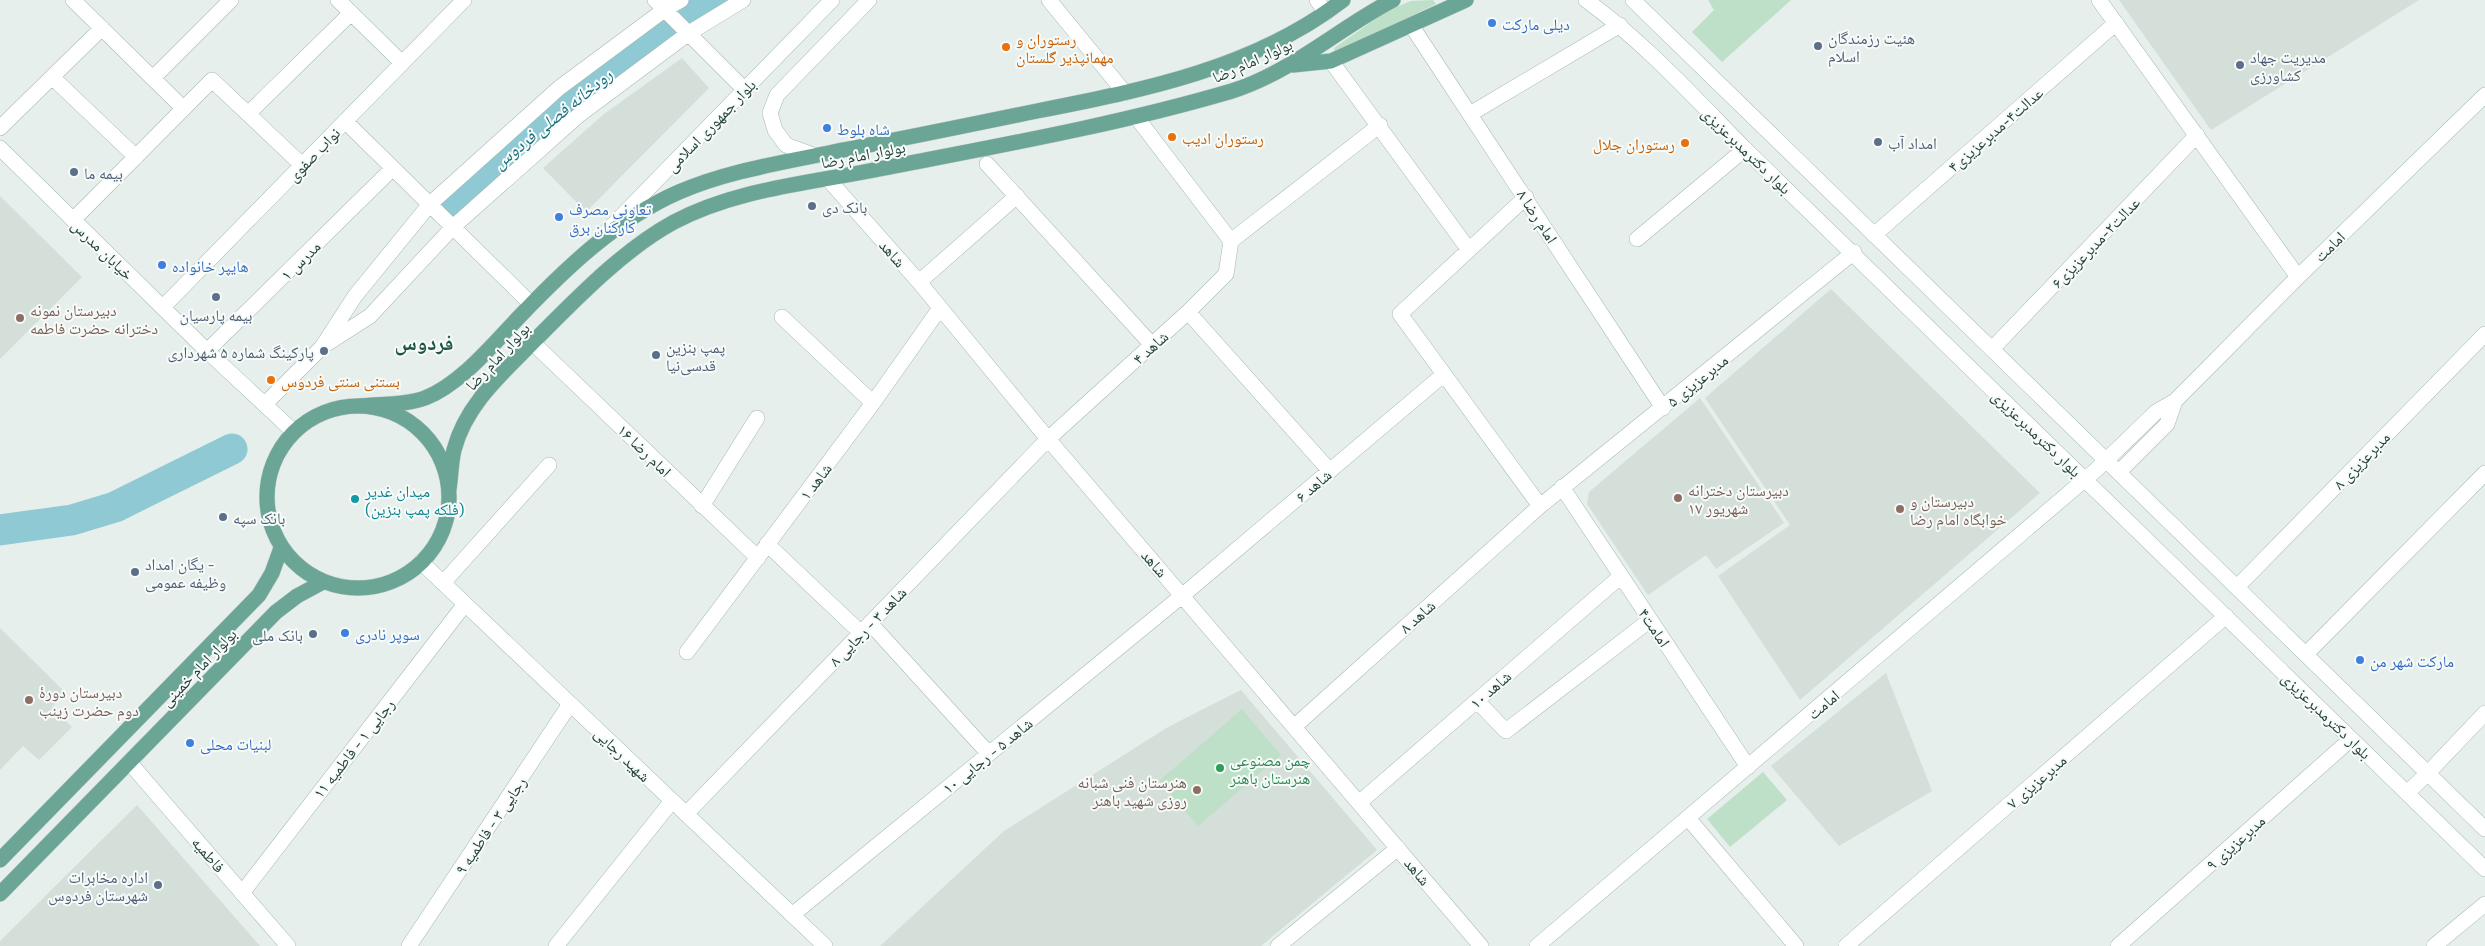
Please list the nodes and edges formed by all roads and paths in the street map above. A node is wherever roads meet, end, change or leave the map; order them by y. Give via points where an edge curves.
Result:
1 (73, 0) edge
2 (231, 0) edge
3 (338, 0) edge
4 (464, 0) edge
5 (681, 0) edge
6 (743, 0) edge
7 (832, 0) edge
8 (869, 0) edge
9 (1049, 0) edge
10 (1318, 0) edge
11 (1343, 0) edge
12 (1393, 0) edge
13 (1466, 0) edge
14 (1586, 0) edge
15 (1632, 0) edge
16 (2100, 0) edge
17 (660, 5) edge
18 (1326, 13) junction
19 (351, 14) junction
20 (2116, 23) junction
21 (1411, 25) junction
22 (1620, 25) junction
23 (102, 28) junction
24 (689, 33) junction
25 (1331, 61) junction
26 (402, 62) junction
27 (1287, 66) junction
28 (52, 76) junction
29 (153, 78) junction
30 (744, 89) junction
31 (1125, 93) junction
32 (2485, 95) edge
33 (183, 108) junction
34 (248, 114) junction
35 (1470, 114) junction
36 (1137, 118) junction
37 (345, 121) junction
38 (1380, 125) junction
39 (0, 128) edge
40 (2197, 135) junction
41 (0, 148) edge
42 (1745, 149) junction
43 (136, 156) junction
44 (816, 156) junction
45 (987, 164) dead end
46 (302, 165) junction
47 (393, 168) junction
48 (828, 179) junction
49 (1018, 196) junction
50 (1526, 197) junction
51 (430, 204) junction
52 (73, 220) junction
53 (453, 227) junction
54 (1874, 235) junction
55 (1636, 238) dead end
56 (1231, 241) junction
57 (589, 250) junction
58 (1469, 250) junction
59 (1854, 252) junction
60 (2298, 277) junction
61 (918, 282) junction
62 (531, 304) junction
63 (163, 307) junction
64 (940, 308) junction
65 (1188, 312) junction
66 (782, 317) dead end
67 (2485, 334) edge
68 (533, 342) junction
69 (1152, 345) junction
70 (322, 347) junction
71 (1992, 349) junction
72 (207, 351) junction
73 (1443, 375) junction
74 (2176, 400) junction
75 (873, 403) junction
76 (265, 404) junction
77 (360, 406) junction
78 (1663, 408) junction
79 (757, 418) dead end
80 (294, 432) junction
81 (1048, 439) junction
82 (2108, 461) junction
83 (550, 465) dead end
84 (1330, 470) junction
85 (2120, 472) junction
86 (2485, 473) edge
87 (2086, 480) junction
88 (1562, 487) junction
89 (449, 489) junction
90 (702, 506) junction
91 (1540, 506) junction
92 (767, 544) junction
93 (281, 548) junction
94 (758, 558) junction
95 (421, 562) junction
96 (1621, 576) junction
97 (323, 582) junction
98 (443, 583) junction
99 (2237, 587) junction
100 (1183, 595) junction
101 (465, 604) junction
102 (2226, 616) junction
103 (1650, 620) junction
104 (865, 628) junction
105 (687, 652) dead end
106 (2306, 654) junction
107 (1477, 701) junction
108 (570, 704) junction
109 (2485, 713) edge
110 (1295, 726) junction
111 (2351, 738) junction
112 (989, 754) junction
113 (130, 762) junction
114 (1748, 767) junction
115 (2428, 773) junction
116 (2407, 793) junction
117 (672, 801) junction
118 (1360, 802) junction
119 (686, 814) junction
120 (1688, 818) junction
121 (2485, 829) edge
122 (1398, 848) junction
123 (0, 860) edge
124 (2485, 870) edge
125 (242, 892) junction
126 (0, 894) edge
127 (2485, 904) edge
128 (792, 915) junction
129 (288, 946) edge
130 (409, 946) edge
131 (556, 946) edge
132 (825, 946) edge
133 (1278, 946) edge
134 (1482, 946) edge
135 (1537, 946) edge
136 (1796, 946) edge
137 (1846, 946) edge
138 (2118, 946) edge
139 (2434, 946) edge

1 - 23 street
2 - 29 street
3 - 19 street
4 - 26 street, نواب صفوی
5 - 17 street
6 - 24 street
7 - 30 street, بلوار جمهوری اسلامی
8 - 44 street, بلوار جمهوری اسلامی via 777,95 770,113 775,130 786,145
9 - 31 street
10 - 18 street
11 - 18 main road, بولوار امام رضا
12 - 27 main road, بولوار امام رضا
13 - 21 main road
14 - 22 street, بلوار دکترمدبرعزیزی
15 - 54 street, بلوار دکترمدبرعزیزی
16 - 20 street
17 - 24 street
17 - 51 street via 559,88
18 - 31 main road, بولوار امام رضا via 1268,46 1216,68
19 - 26 street
19 - 34 street
20 - 40 street
20 - 54 street, عدالت۴-مدبرعزیزی۴
21 - 25 main road
21 - 35 street, امام رضا ۸
22 - 35 street
22 - 42 street, بلوار دکترمدبرعزیزی
23 - 28 street
23 - 29 street
24 - 30 street
24 - 53 street via 579,115
25 - 27 main road
25 - 38 street
26 - 37 street, نواب صفوی
27 - 36 main road, بولوار امام رضا via 1236,89
28 - 39 street
28 - 43 street
29 - 33 street
30 - 57 street, بلوار جمهوری اسلامی
31 - 44 main road, بولوار امام رضا
32 - 60 street, امامت
33 - 34 street via 212,80
33 - 43 street
34 - 46 street
35 - 50 street, امام رضا ۸
36 - 48 main road, بولوار امام رضا
36 - 56 street
37 - 46 street, نواب صفوی
37 - 47 street
38 - 56 street
38 - 58 street
40 - 60 street
40 - 71 street, عدالت۲-مدبرعزیزی۶
41 - 52 street, خیابان مدرس
42 - 55 street
42 - 59 street, بلوار دکترمدبرعزیزی
43 - 52 street
44 - 57 main road, بولوار امام رضا via 753,168 679,192 642,211
45 - 49 street
46 - 63 street, نواب صفوی
47 - 51 street
47 - 72 street, مدرس ۱
48 - 61 street, شاهد
48 - 68 main road, بولوار امام رضا via 739,196 673,223 607,272
49 - 61 street
49 - 69 street
50 - 58 street
50 - 78 street, امام رضا ۸
51 - 53 street
51 - 70 street via 355,296
52 - 63 street, خیابان مدرس
53 - 62 street
53 - 70 street via 370,316
54 - 71 street, بلوار دکترمدبرعزیزی
56 - 65 street, شاهد ۴ via 1226,274
57 - 62 main road, بولوار امام رضا
58 - 73 street via 1400,314
59 - 78 street, مدبرعزیزی ۵
59 - 87 street, بلوار دکترمدبرعزیزی
60 - 74 street, امامت
61 - 64 street, شاهد
62 - 77 main road, بولوار امام رضا via 473,364 434,393 409,402
63 - 72 street, خیابان مدرس
64 - 75 street, شاهد ۱
64 - 81 street, شاهد
65 - 69 street, شاهد ۴
65 - 84 street
66 - 75 street
67 - 99 street, مدبرعزیزی ۸
68 - 89 main road, بولوار امام رضا via 472,408 454,452
68 - 90 street, امام رضا ۱۶
69 - 81 street, شاهد ۴
70 - 76 street
71 - 82 street, بلوار دکترمدبرعزیزی
72 - 76 street, خیابان مدرس
73 - 84 street, شاهد ۶
73 - 91 street
74 - 82 street, امامت via 2156,412
74 - 85 street via 2167,424
75 - 92 street, شاهد ۱
76 - 80 street, خیابان مدرس
77 - 80 main road via 336,408 314,417
77 - 89 main road via 386,410 410,422 430,440 443,463
78 - 88 street, مدبرعزیزی ۵
79 - 90 street
80 - 93 main road via 275,457 266,488 268,519
81 - 100 street, شاهد
81 - 104 street, شاهد ۳ - رجایی ۸
82 - 85 street, بلوار دکترمدبرعزیزی
82 - 87 street, امامت
83 - 98 street
84 - 100 street, شاهد ۶
85 - 99 street, بلوار دکترمدبرعزیزی
86 - 106 street
87 - 102 street, بلوار دکترمدبرعزیزی
87 - 114 street, امامت
88 - 91 street, مدبرعزیزی ۵
88 - 96 street, امامت۴
89 - 95 main road via 448,516 438,542
90 - 94 street, امام رضا ۱۶
91 - 110 street, شاهد ۸
92 - 94 street, شاهد ۱
92 - 104 street
93 - 97 main road via 300,569
93 - 123 main road, بولوار امام خمینی via 259,595
94 - 105 street, شاهد ۱
95 - 97 main road via 400,579 375,588 349,589
95 - 98 street, شهید رجایی
96 - 103 street, امامت۴
96 - 107 street, شاهد ۱۰
97 - 113 main road, بولوار امام خمینی via 276,612
98 - 101 street, شهید رجایی
99 - 106 street, بلوار دکترمدبرعزیزی
100 - 110 street, شاهد
100 - 112 street, شاهد ۵ - رجایی ۱۰
101 - 108 street, شهید رجایی
101 - 125 street, رجایی ۱ - فاطمیه ۱۱
102 - 111 street, بلوار دکترمدبرعزیزی
102 - 137 street, مدبرعزیزی ۷
103 - 107 street via 1506,732
103 - 114 street, امامت۴
104 - 112 street
104 - 119 street, شاهد ۳ - رجایی ۸
106 - 115 street, بلوار دکترمدبرعزیزی
107 - 118 street, شاهد ۱۰
108 - 117 street, شهید رجایی
108 - 130 street, رجایی ۳ - فاطمیه ۹
109 - 115 street
110 - 118 street, شاهد
111 - 116 street, بلوار دکترمدبرعزیزی
111 - 138 street, مدبرعزیزی ۹
112 - 128 street, شاهد ۵ - رجایی ۱۰
113 - 125 street, فاطمیه
113 - 126 main road, بولوار امام خمینی
114 - 120 street, امامت
115 - 116 street
115 - 121 street, بلوار دکترمدبرعزیزی
116 - 124 street, بلوار دکترمدبرعزیزی
117 - 119 street, شهید رجایی
117 - 131 street
118 - 122 street, شاهد
119 - 128 street, شهید رجایی
120 - 135 street, امامت
120 - 136 street
122 - 133 street
122 - 134 street, شاهد
125 - 129 street, فاطمیه
127 - 139 street
128 - 132 street, شهید رجایی

